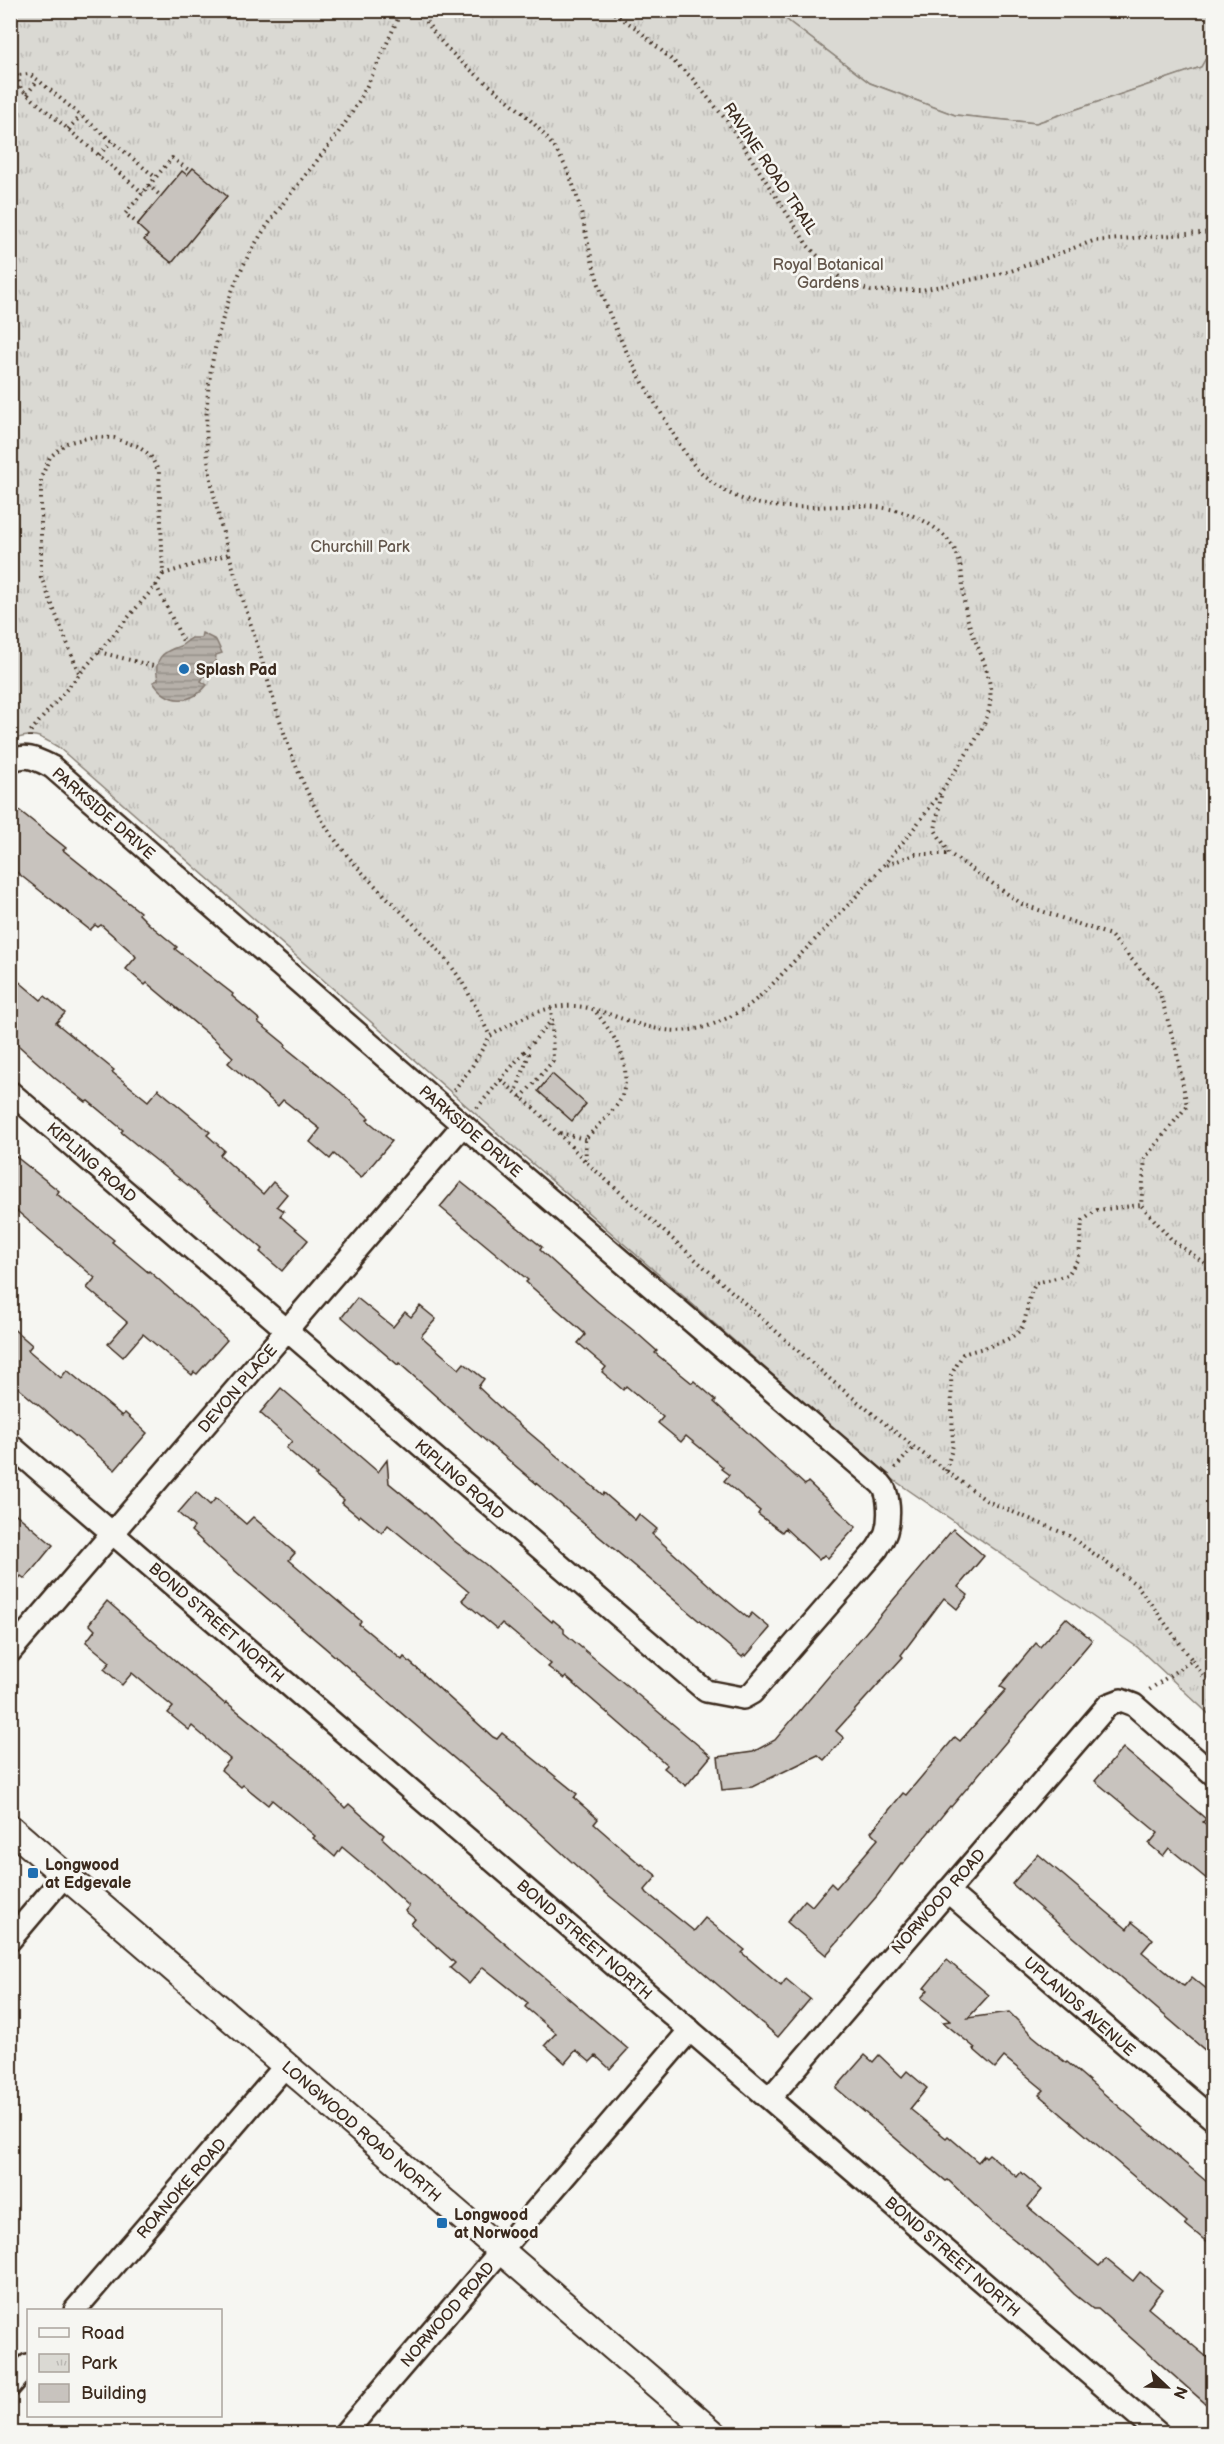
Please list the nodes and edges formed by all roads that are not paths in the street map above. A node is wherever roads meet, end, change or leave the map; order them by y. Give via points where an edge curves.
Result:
1 (20, 759) edge
2 (10, 1092) edge
3 (463, 1125) junction
4 (287, 1330) junction
5 (10, 1445) edge
6 (887, 1522) joint
7 (113, 1533) junction
8 (10, 1652) edge
9 (1214, 1775) edge
10 (10, 1828) edge
11 (65, 1875) junction
12 (947, 1891) junction
13 (10, 1940) edge
14 (690, 2030) junction
15 (286, 2065) junction
16 (770, 2098) junction
17 (1214, 2120) edge
18 (501, 2251) junction
19 (76, 2309) edge
20 (27, 2366) edge
21 (10, 2386) edge
22 (344, 2433) edge
23 (714, 2433) edge
24 (1159, 2433) edge

1 - 3 street, PARKSIDE DRIVE via 52,767
2 - 4 street, KIPLING ROAD
3 - 4 street, DEVON PLACE
3 - 6 street, PARKSIDE DRIVE via 885,1488
4 - 6 street, KIPLING ROAD via 706,1690 743,1698 752,1693 877,1549
4 - 7 street, DEVON PLACE
5 - 7 street, BOND STREET NORTH
7 - 8 street, DEVON PLACE
7 - 14 street, BOND STREET NORTH
9 - 12 street, NORWOOD ROAD via 1130,1704 1121,1700 1108,1705
10 - 11 street, LONGWOOD ROAD NORTH
11 - 13 street
11 - 15 street, LONGWOOD ROAD NORTH
12 - 16 street, NORWOOD ROAD
12 - 17 street, UPLANDS AVENUE
14 - 16 street, BOND STREET NORTH
14 - 18 street, NORWOOD ROAD
15 - 18 street, LONGWOOD ROAD NORTH
15 - 19 street, ROANOKE ROAD
16 - 24 street, BOND STREET NORTH
18 - 22 street, NORWOOD ROAD
18 - 23 street, LONGWOOD ROAD NORTH
20 - 21 street

